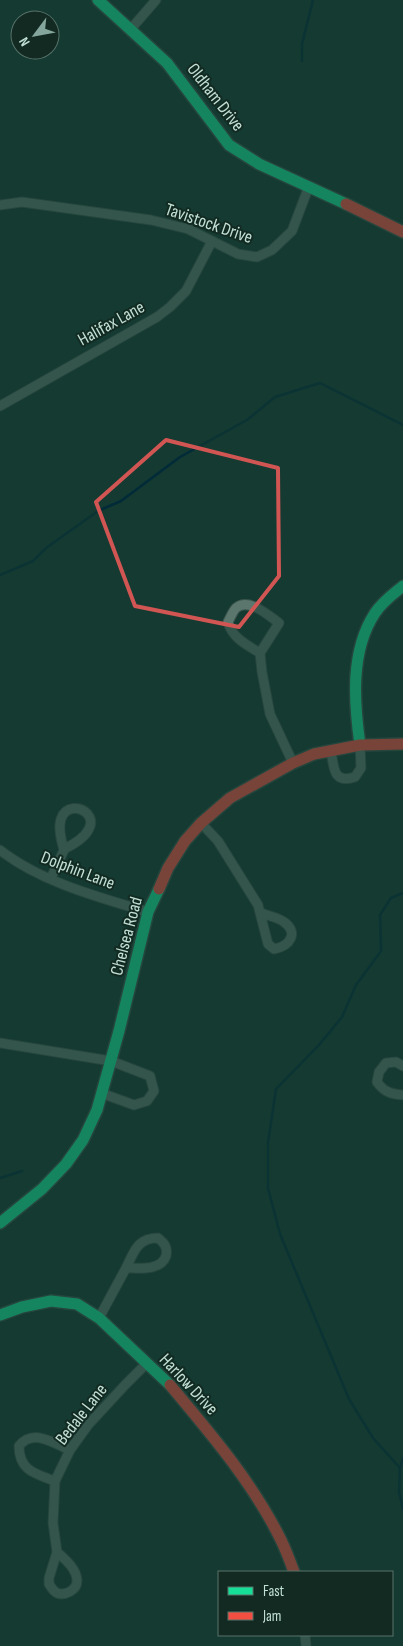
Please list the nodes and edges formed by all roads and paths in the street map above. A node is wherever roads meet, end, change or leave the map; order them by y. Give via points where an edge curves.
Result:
1 (98, 0) edge
2 (156, 0) edge
3 (130, 30) junction
4 (309, 186) junction
5 (0, 205) edge
6 (403, 232) edge
7 (212, 241) junction
8 (0, 406) edge
9 (403, 586) edge
10 (403, 595) edge
11 (385, 601) junction
12 (260, 653) junction
13 (360, 744) junction
14 (403, 744) edge
15 (331, 751) junction
16 (293, 763) junction
17 (202, 823) junction
18 (0, 850) edge
19 (64, 850) junction
20 (51, 878) junction
21 (148, 912) junction
22 (261, 913) dead end
23 (0, 1043) edge
24 (111, 1061) junction
25 (403, 1066) edge
26 (101, 1093) junction
27 (403, 1095) edge
28 (0, 1223) edge
29 (126, 1268) junction
30 (0, 1315) edge
31 (99, 1318) junction
32 (146, 1364) junction
33 (70, 1450) junction
34 (56, 1481) junction
35 (57, 1552) dead end
36 (294, 1571) edge

1 - 3 street, Oldham Drive
2 - 3 street
3 - 4 street, Oldham Drive via 167,63 229,145 259,164
4 - 6 street, Oldham Drive
4 - 7 street, Tavistock Drive via 292,231 272,250 257,257 238,254
5 - 7 street, Tavistock Drive via 22,202 150,220 188,229
7 - 8 street, Halifax Lane via 186,291 170,307
9 - 11 street
10 - 11 street
11 - 13 street via 374,614 363,638 356,678
12 - 12 street via 233,634 230,628 228,622 236,608 242,605 250,604 279,623
12 - 16 street via 270,714
13 - 14 street, Chelsea Road
13 - 15 street, Chelsea Road
13 - 15 street via 361,768 350,779 338,777
15 - 16 street, Chelsea Road
16 - 17 street, Chelsea Road via 230,798
17 - 21 street, Chelsea Road via 185,841 168,868
17 - 22 street via 218,841
18 - 20 street, Dolphin Lane via 16,863
19 - 19 street via 84,838 91,827 91,818 78,808 69,809 60,821
19 - 20 street
20 - 21 street, Dolphin Lane via 91,895
21 - 24 street, Chelsea Road
23 - 24 street
24 - 26 street, Chelsea Road
24 - 26 street via 150,1076 154,1091 147,1102 134,1105
25 - 27 street via 396,1062 386,1063 377,1082 383,1090
26 - 28 street, Chelsea Road via 83,1140 66,1164 42,1189
29 - 29 street via 161,1264 167,1251 165,1245 158,1238 141,1242
29 - 31 street
30 - 31 street, Harlow Drive via 51,1302 77,1304
31 - 32 street, Harlow Drive
32 - 33 street, Bedale Lane via 88,1425
32 - 36 street, Harlow Drive via 192,1410 249,1485 270,1519
33 - 34 street, Bedale Lane
33 - 34 street via 39,1436 28,1438 19,1446 21,1460 30,1472
34 - 35 street, Bedale Lane via 53,1523

